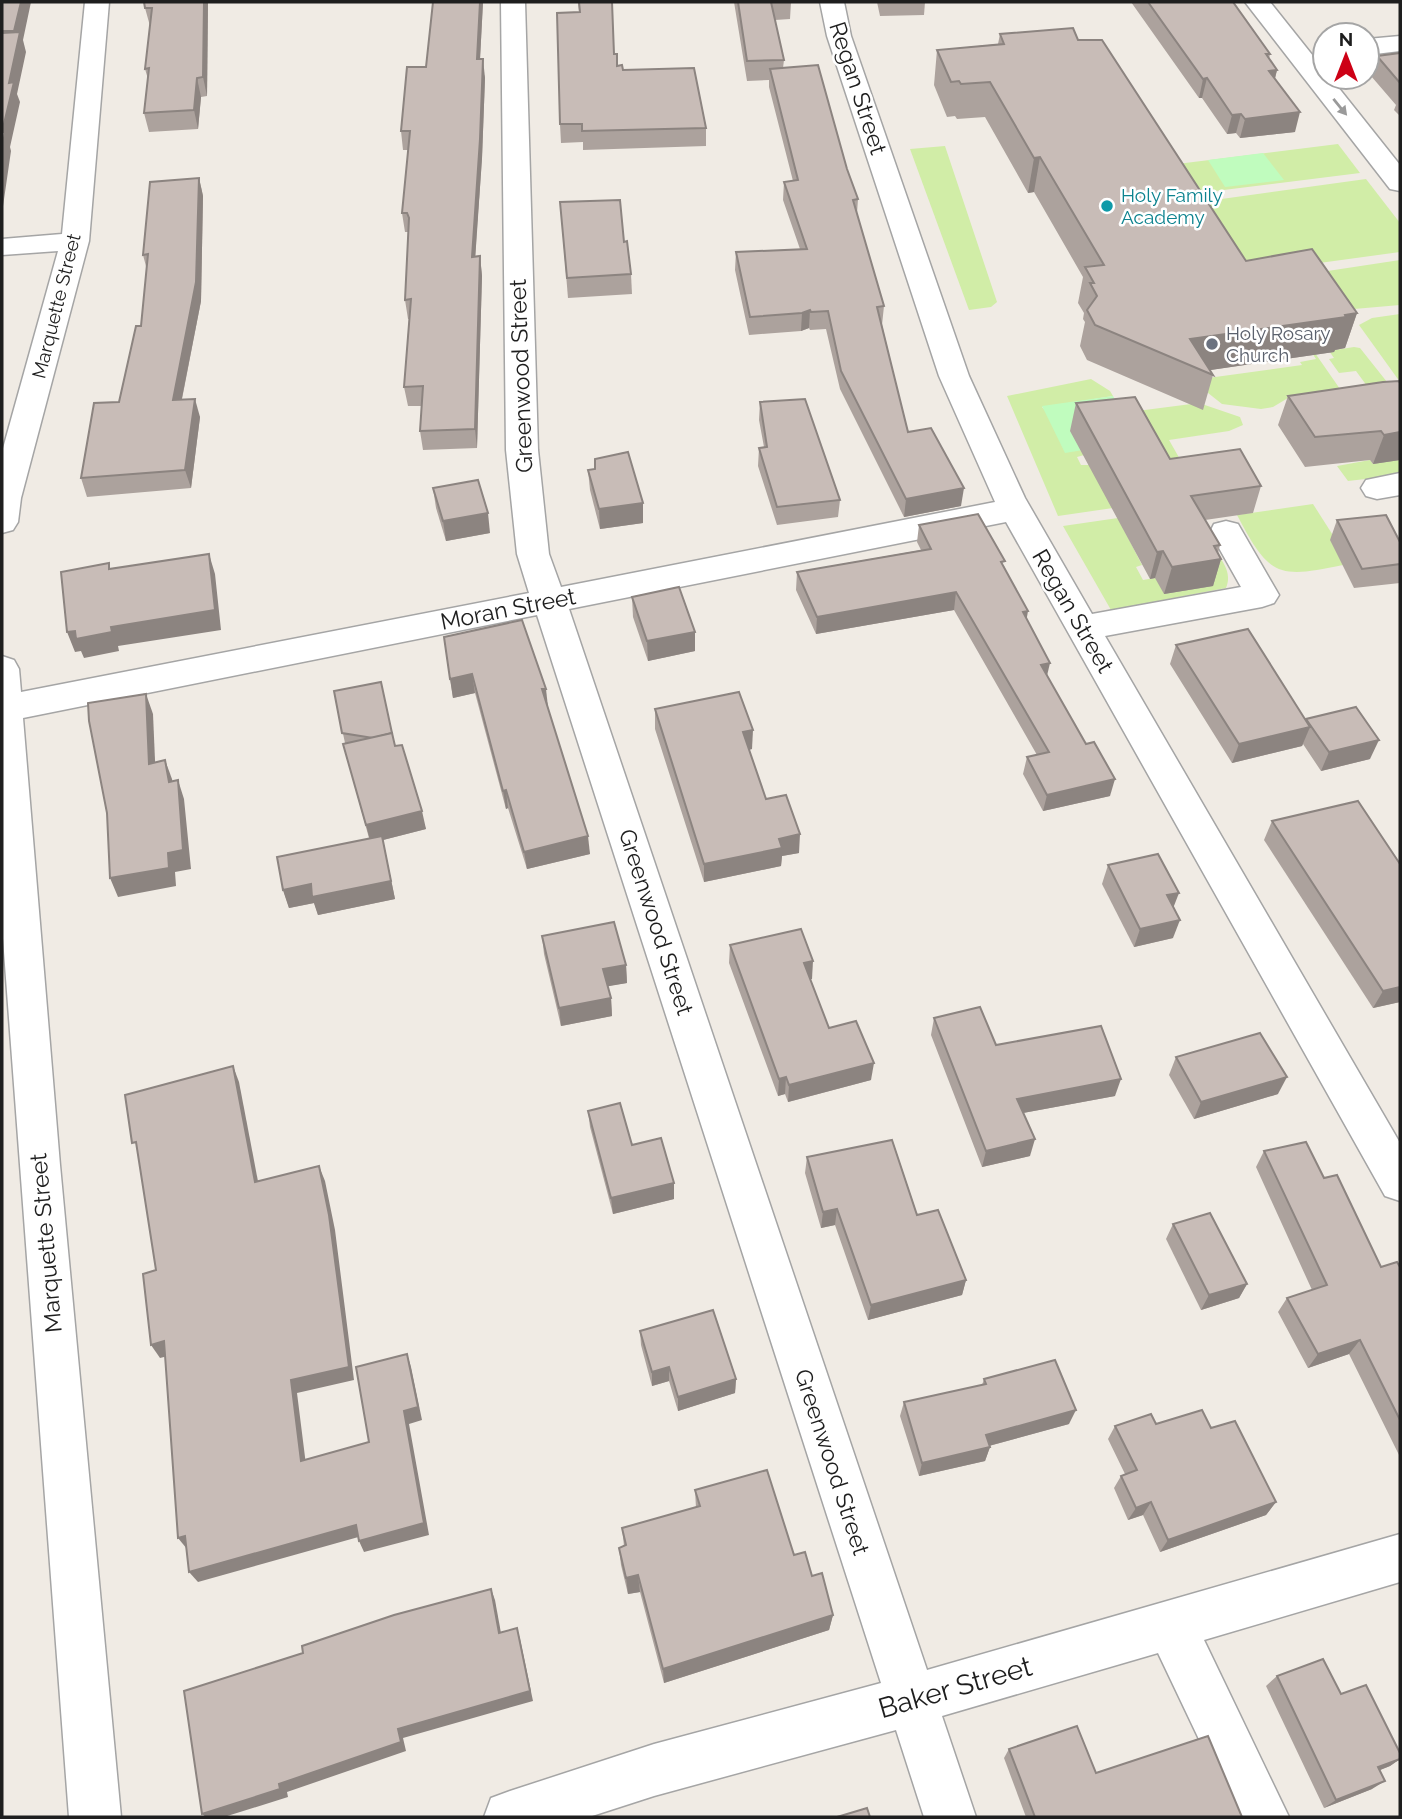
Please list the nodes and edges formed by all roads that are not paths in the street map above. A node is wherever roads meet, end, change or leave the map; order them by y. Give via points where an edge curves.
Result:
1 (97, 2) edge
2 (513, 2) edge
3 (832, 2) edge
4 (1257, 2) edge
5 (1400, 44) edge
6 (1381, 46) edge
7 (1311, 52) edge
8 (1297, 54) junction
9 (1400, 183) edge
10 (75, 242) junction
11 (2, 247) edge
12 (1014, 509) junction
13 (2, 522) edge
14 (1226, 532) dead end
15 (549, 601) junction
16 (1082, 628) junction
17 (2, 696) edge
18 (1400, 1182) edge
19 (1400, 1558) edge
20 (1171, 1625) junction
21 (911, 1700) junction
22 (95, 1817) edge
23 (510, 1817) edge
24 (950, 1817) edge
25 (1263, 1817) edge

1 - 10 street, Marquette Street
2 - 15 street, Greenwood Street via 522,450 533,554
3 - 12 street, Regan Street via 839,36 954,376
4 - 8 street
5 - 6 street
7 - 8 street
8 -> 9 street
10 - 11 street
10 - 13 street, Marquette Street
12 - 15 street, Moran Street
12 - 16 street, Regan Street
14 - 16 street via 1262,595
15 - 17 street, Moran Street
15 - 21 street, Greenwood Street
16 - 18 street, Regan Street
17 - 22 street, Marquette Street
19 - 20 street, Baker Street
20 - 21 street, Baker Street
20 - 25 street
21 - 23 street, Baker Street via 654,1769
21 - 24 street, Greenwood Street

